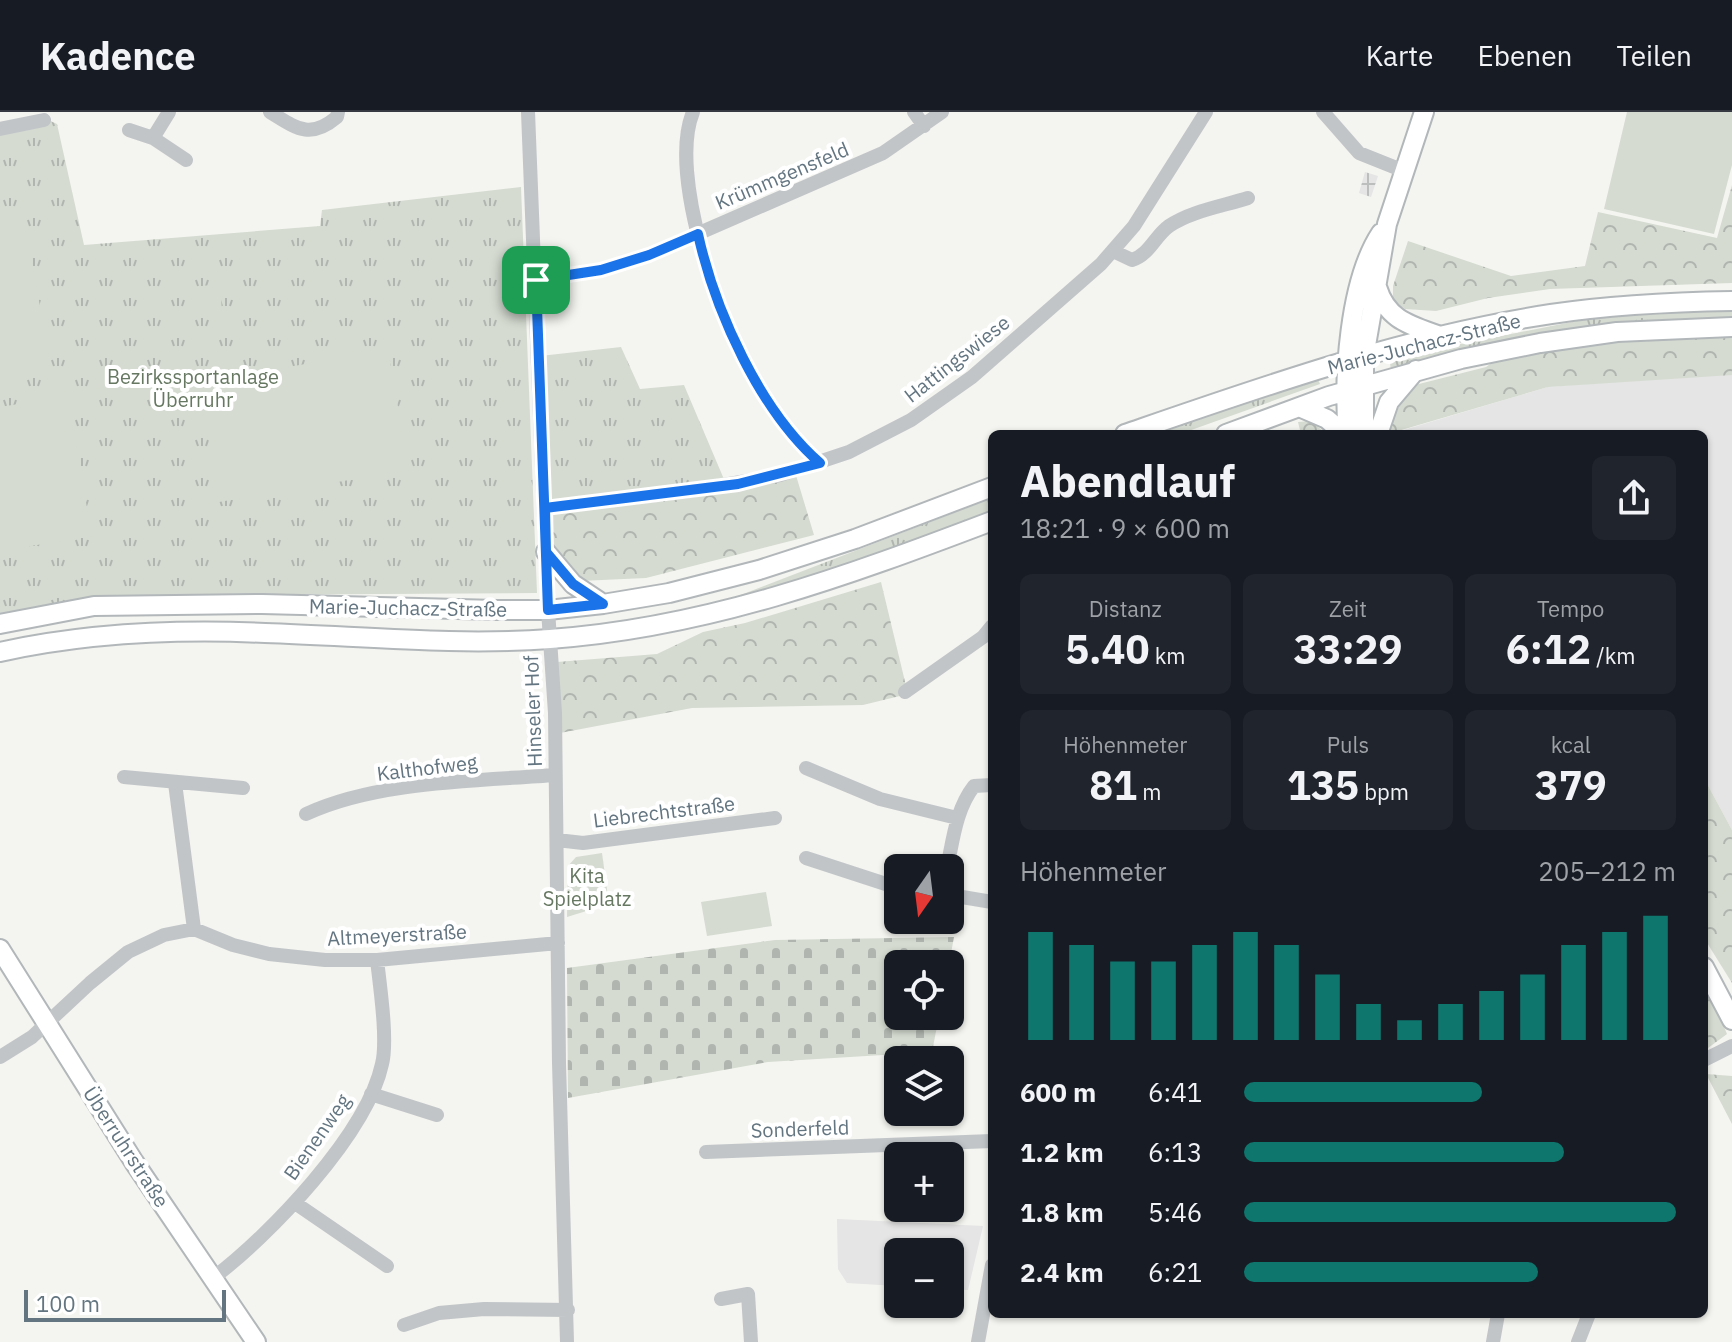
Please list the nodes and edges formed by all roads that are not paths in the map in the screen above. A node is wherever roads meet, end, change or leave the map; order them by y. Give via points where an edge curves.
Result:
1 (169, 112) edge
2 (270, 112) edge
3 (338, 112) edge
4 (528, 112) edge
5 (693, 112) edge
6 (914, 112) edge
7 (942, 112) edge
8 (1206, 112) edge
9 (1323, 112) edge
10 (1424, 112) edge
11 (44, 120) dead end
12 (924, 126) junction
13 (0, 129) edge
14 (129, 130) dead end
15 (153, 138) junction
16 (186, 160) dead end
17 (1404, 171) junction
18 (1248, 198) dead end
19 (1387, 224) junction
20 (698, 234) junction
21 (1113, 251) junction
22 (536, 280) junction
23 (1376, 284) junction
24 (1732, 301) edge
25 (1732, 327) edge
26 (1440, 336) junction
27 (1355, 360) junction
28 (1416, 370) junction
29 (1354, 389) junction
30 (1299, 407) junction
31 (1137, 430) edge
32 (1237, 430) edge
33 (1341, 430) edge
34 (1347, 430) edge
35 (1363, 430) edge
36 (1379, 430) edge
37 (820, 463) junction
38 (988, 489) edge
39 (545, 508) junction
40 (988, 523) edge
41 (546, 552) junction
42 (603, 604) junction
43 (548, 610) junction
44 (0, 624) edge
45 (988, 631) edge
46 (549, 639) junction
47 (0, 652) edge
48 (905, 692) dead end
49 (806, 768) dead end
50 (555, 775) junction
51 (124, 777) dead end
52 (175, 783) junction
53 (988, 785) edge
54 (243, 788) dead end
55 (306, 814) dead end
56 (775, 818) dead end
57 (957, 818) junction
58 (557, 840) junction
59 (950, 854) edge
60 (806, 858) dead end
61 (884, 883) edge
62 (964, 897) edge
63 (988, 901) edge
64 (194, 929) junction
65 (558, 943) junction
66 (0, 949) edge
67 (377, 960) junction
68 (1708, 975) edge
69 (1732, 1020) edge
70 (46, 1023) junction
71 (1732, 1046) edge
72 (0, 1057) edge
73 (1708, 1058) edge
74 (371, 1094) junction
75 (437, 1115) dead end
76 (988, 1141) edge
77 (706, 1152) dead end
78 (295, 1203) junction
79 (387, 1266) dead end
80 (213, 1278) junction
81 (988, 1287) edge
82 (721, 1299) dead end
83 (568, 1310) junction
84 (1497, 1318) edge
85 (1587, 1318) edge
86 (404, 1325) dead end
87 (256, 1342) edge
88 (567, 1342) edge
89 (751, 1342) edge
90 (978, 1342) edge
91 (1493, 1342) edge
92 (1578, 1342) edge

1 - 15 street
2 - 3 street via 304,131 331,122
4 - 22 street, Hinseler Hof
5 - 20 street via 685,144
6 - 12 street
7 - 12 street, Krümmgensfeld
8 - 21 street, Hattingswiese
9 - 17 street via 1359,153
10 - 17 main road
11 - 13 street
12 - 20 street, Krümmgensfeld via 883,153
14 - 15 street
15 - 16 street
17 - 19 main road
18 - 21 street via 1177,221 1141,257 1132,260
19 - 23 main road
19 - 27 main road via 1363,272
20 - 22 street, Krümmgensfeld via 601,270
20 - 37 street via 725,317 752,376 800,446
21 - 37 street, Hattingswiese via 943,399 877,439
22 - 39 street, Hinseler Hof
23 - 26 main road via 1382,303 1394,316
23 - 27 main road
24 - 26 main road, Marie-Juchacz-Straße via 1601,307
25 - 28 main road, Marie-Juchacz-Straße via 1617,332
26 - 27 main road, Marie-Juchacz-Straße
27 - 29 main road
27 - 31 main road, Marie-Juchacz-Straße
28 - 29 main road, Marie-Juchacz-Straße
28 - 36 main road via 1389,402
29 - 30 main road, Marie-Juchacz-Straße
29 - 34 main road
29 - 35 main road
30 - 32 main road, Marie-Juchacz-Straße
30 - 33 main road
37 - 39 street, Hattingswiese via 738,484
38 - 42 main road, Marie-Juchacz-Straße via 759,570
39 - 41 street, Hinseler Hof
40 - 46 main road, Marie-Juchacz-Straße via 770,599 676,623
41 - 42 main road via 573,584
41 - 43 street, Hinseler Hof
42 - 43 main road, Marie-Juchacz-Straße
43 - 44 main road, Marie-Juchacz-Straße via 94,606
43 - 46 street, Hinseler Hof
45 - 48 street
46 - 47 main road, Marie-Juchacz-Straße via 178,632 95,637
46 - 50 street, Hinseler Hof
49 - 57 street via 880,799
50 - 55 street, Kalthofweg via 394,790
50 - 58 street, Hinseler Hof
51 - 52 street
52 - 54 street
52 - 64 street
53 - 57 street via 974,786
56 - 58 street, Liebrechtstraße via 583,843
57 - 59 street
58 - 65 street, Hinseler Hof
60 - 61 street
62 - 63 street
64 - 67 street, Altmeyerstraße via 269,954
64 - 70 street via 164,935 128,952
65 - 67 street, Altmeyerstraße
65 - 83 street, Hinseler Hof
66 - 70 main road, Überruhrstraße
67 - 74 street, Bienenweg via 383,1063
68 - 69 main road
70 - 72 street
70 - 80 main road, Überruhrstraße
71 - 73 street
74 - 75 street, Bienenweg
74 - 78 street, Bienenweg
76 - 77 street, Sonderfeld
78 - 79 street, Bienenweg
78 - 80 street, Bienenweg
80 - 87 main road, Überruhrstraße
81 - 90 street
82 - 89 street via 748,1294
83 - 86 street via 439,1313
83 - 88 street, Hinseler Hof
84 - 91 street
85 - 92 street

